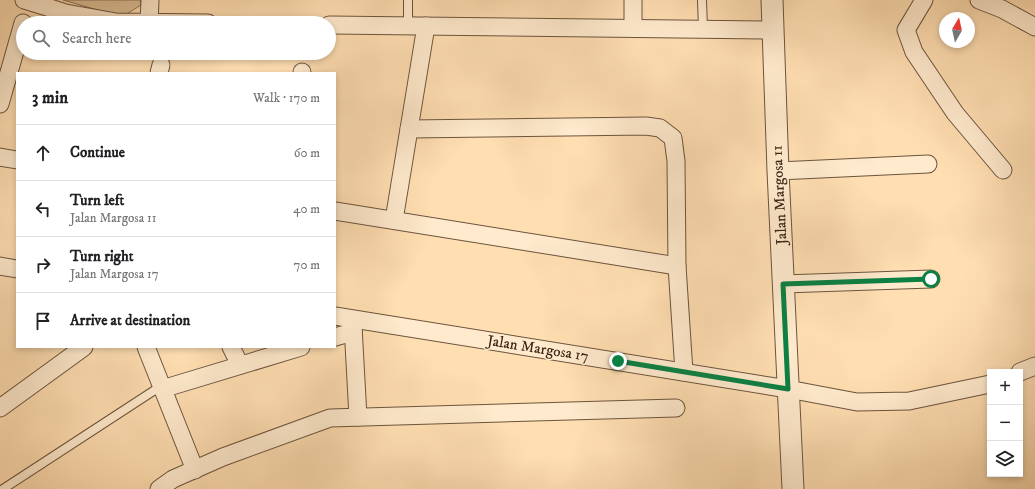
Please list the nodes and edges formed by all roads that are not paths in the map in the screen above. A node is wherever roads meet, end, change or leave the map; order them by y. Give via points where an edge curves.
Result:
1 (150, 0) edge
2 (408, 0) edge
3 (633, 0) edge
4 (702, 0) edge
5 (772, 0) edge
6 (924, 0) edge
7 (980, 0) edge
8 (27, 1) edge
9 (24, 16) edge
10 (83, 16) edge
11 (149, 16) edge
12 (336, 25) edge
13 (408, 26) junction
14 (426, 26) junction
15 (1035, 27) edge
16 (633, 28) junction
17 (703, 29) junction
18 (773, 30) junction
19 (16, 48) edge
20 (0, 104) edge
21 (409, 128) junction
22 (0, 157) edge
23 (16, 160) edge
24 (928, 164) dead end
25 (1003, 170) dead end
26 (778, 171) junction
27 (336, 211) edge
28 (394, 220) junction
29 (0, 266) edge
30 (677, 266) junction
31 (16, 269) edge
32 (931, 279) dead end
33 (783, 284) junction
34 (336, 316) edge
35 (336, 337) edge
36 (83, 348) edge
37 (146, 348) edge
38 (232, 348) edge
39 (298, 348) edge
40 (240, 365) junction
41 (1035, 366) edge
42 (1023, 371) edge
43 (684, 372) junction
44 (987, 385) edge
45 (162, 387) junction
46 (788, 389) junction
47 (0, 408) edge
48 (676, 408) dead end
49 (358, 417) junction
50 (195, 470) junction
51 (3, 489) edge
52 (160, 489) edge
53 (793, 489) edge

1 - 11 street
2 - 13 lane
3 - 16 street
4 - 17 lane
5 - 18 street, Jalan Margosa 11
6 - 25 street via 906,30 914,52 955,113
7 - 15 street
8 - 9 street
8 - 10 street
12 - 13 street
13 - 14 street
14 - 16 street
14 - 21 street
16 - 17 street
17 - 18 street
18 - 26 street, Jalan Margosa 11
19 - 20 street
21 - 28 street
21 - 30 street via 660,128 673,138 676,161
22 - 23 street
24 - 26 street
26 - 33 street, Jalan Margosa 11
27 - 28 street
28 - 30 street
29 - 31 street
30 - 43 street
32 - 33 street
33 - 46 street, Jalan Margosa 11
34 - 43 street, Jalan Margosa 17
35 - 49 street via 353,329
36 - 47 street
37 - 45 street
38 - 40 street
39 - 40 street
40 - 45 street
41 - 42 street
43 - 46 street, Jalan Margosa 17
44 - 46 street, Jalan Margosa 17 via 909,401 857,402
45 - 50 street
45 - 51 lane
46 - 53 street, Jalan Margosa 11
48 - 49 street
49 - 50 street via 330,418 223,457
50 - 52 street

